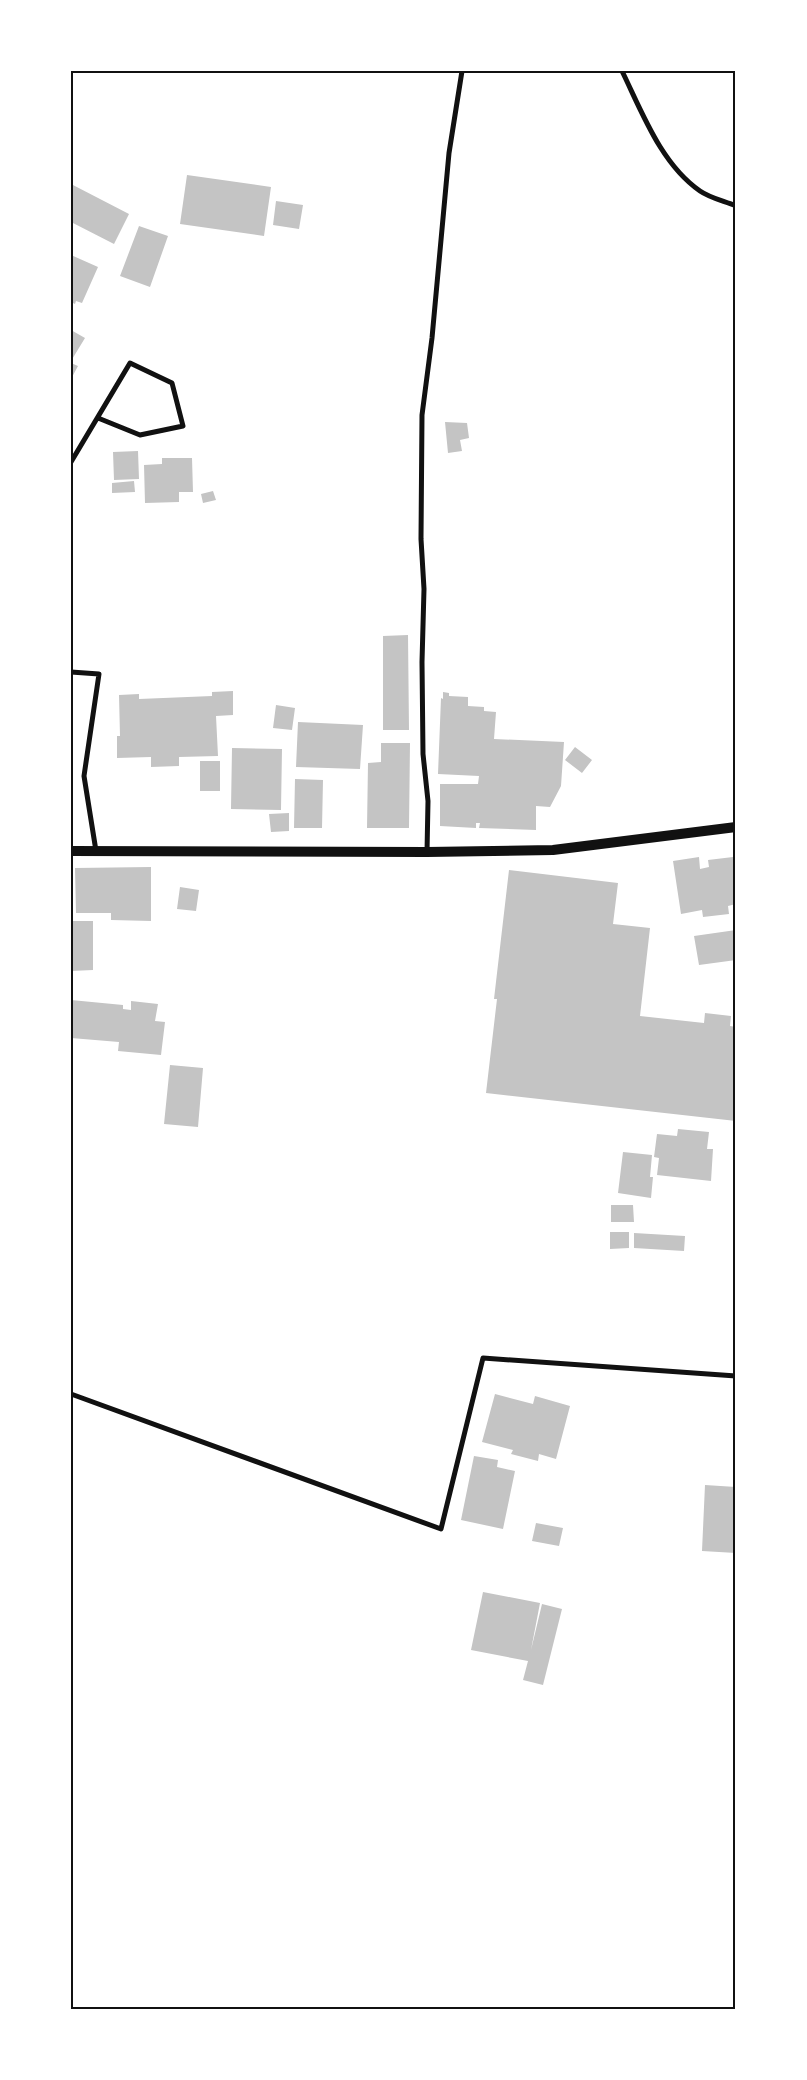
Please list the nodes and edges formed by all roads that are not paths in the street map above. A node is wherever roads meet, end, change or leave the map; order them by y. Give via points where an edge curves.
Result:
1 (462, 71) edge
2 (622, 71) edge
3 (736, 206) edge
4 (98, 418) junction
5 (71, 462) edge
6 (71, 672) edge
7 (736, 827) edge
8 (71, 851) edge
9 (96, 851) junction
10 (426, 852) junction
11 (736, 1376) edge
12 (71, 1394) edge

1 - 10 street via 449,153 422,415
2 - 3 street via 672,165 702,192
4 - 4 street via 130,363 172,383 183,426 140,435
4 - 5 street
6 - 9 street via 99,674 84,776
7 - 10 main road via 552,850
8 - 9 main road
9 - 10 main road
11 - 12 street via 483,1358 442,1529

